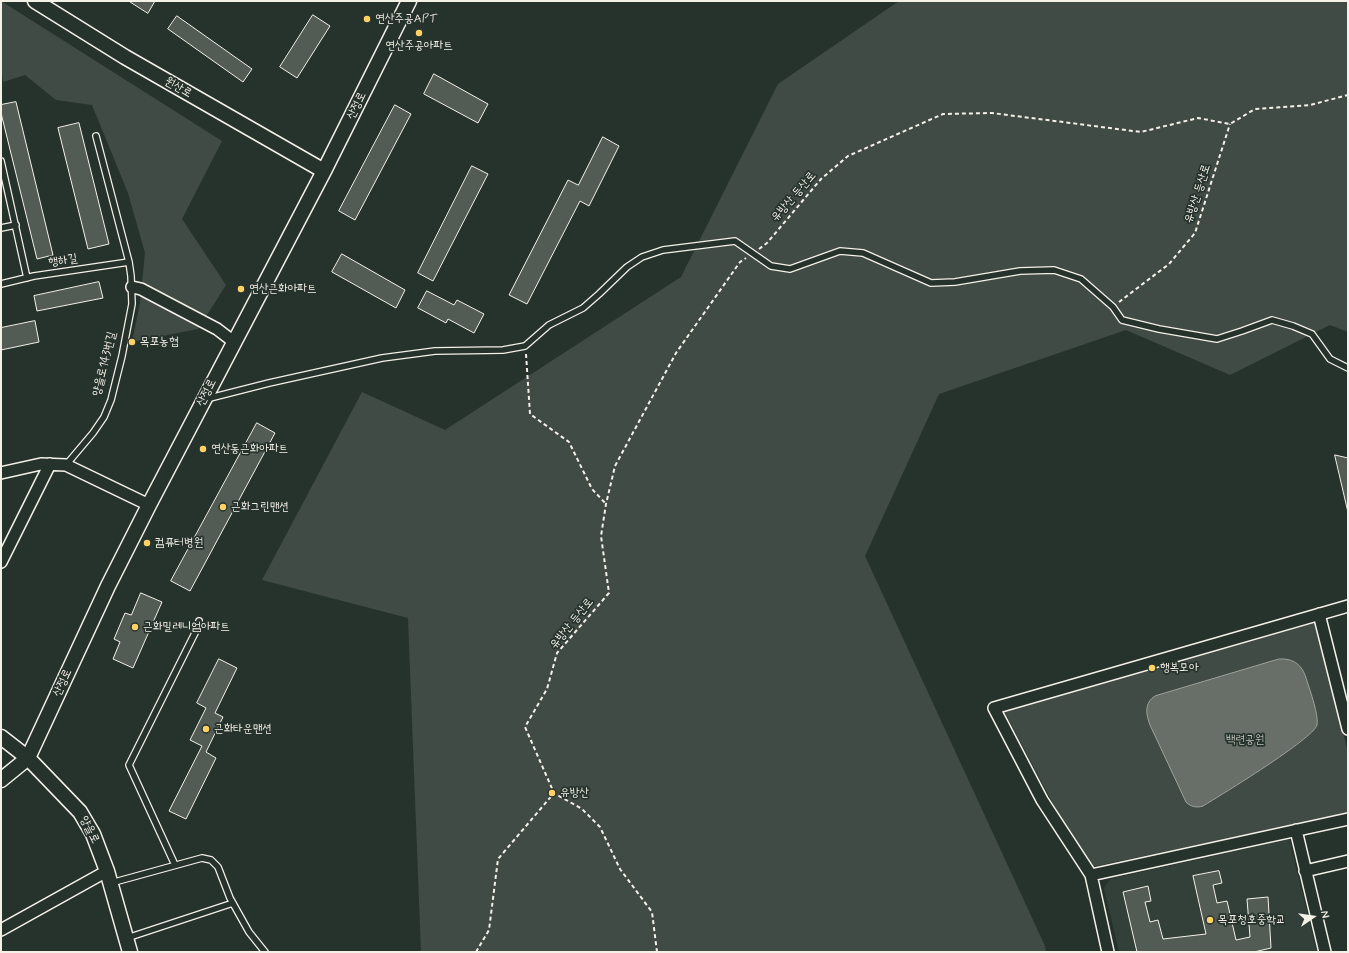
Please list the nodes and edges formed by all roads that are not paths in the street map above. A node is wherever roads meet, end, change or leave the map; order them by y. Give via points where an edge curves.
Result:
1 (35, 1) edge
2 (409, 1) edge
3 (96, 136) dead end
4 (1, 161) edge
5 (324, 171) junction
6 (2, 173) edge
7 (16, 225) junction
8 (1, 228) edge
9 (129, 262) junction
10 (27, 278) junction
11 (1, 284) edge
12 (132, 287) junction
13 (234, 342) junction
14 (1348, 368) edge
15 (204, 400) junction
16 (50, 464) junction
17 (66, 465) junction
18 (1, 473) edge
19 (149, 505) junction
20 (1, 562) edge
21 (1348, 606) edge
22 (1319, 614) junction
23 (199, 621) dead end
24 (1348, 729) edge
25 (1, 737) edge
26 (28, 758) junction
27 (1, 780) edge
28 (1348, 819) edge
29 (1296, 830) junction
30 (1348, 861) edge
31 (175, 865) junction
32 (1305, 871) junction
33 (1091, 875) junction
34 (109, 877) junction
35 (233, 903) junction
36 (1, 930) edge
37 (127, 938) junction
38 (130, 952) edge
39 (265, 952) edge
40 (1108, 952) edge
41 (1325, 952) edge

1 - 5 street, 원산로 via 125,57
2 - 5 street, 산정로
3 - 9 lane, 양을로143번길
4 - 6 lane
5 - 13 street, 산정로
6 - 7 lane
7 - 8 lane
7 - 10 lane
9 - 10 lane, 행하길
9 - 12 lane, 양을로143번길
10 - 11 lane, 행하길
12 - 13 street via 141,289 217,329
12 - 17 lane, 양을로143번길 via 132,304 111,400 93,433
13 - 15 street, 산정로
14 - 15 lane via 1330,359 1312,334 1272,320 1217,339 1122,320 1113,307 1081,279 1054,270 931,283 863,253 840,251 790,269 771,266 735,241 663,250 642,257 626,267 583,308 549,325 525,346 503,350 434,351 382,358
15 - 19 street, 산정로
16 - 17 street
16 - 18 street
16 - 20 street
17 - 19 street
19 - 26 street, 산정로 via 108,586
21 - 22 street
22 - 24 street
22 - 33 street via 994,708 1042,800
23 - 31 lane via 129,765
25 - 26 street, 양을로
26 - 27 street, 산정로
26 - 34 street, 양을로 via 80,812 93,834
28 - 29 street
29 - 32 street
29 - 33 street
30 - 32 street
31 - 34 lane
31 - 35 lane via 202,858 211,860 218,867
32 - 41 street
33 - 40 street
34 - 36 street
34 - 37 street, 양을로
35 - 37 lane
35 - 39 lane via 249,932
37 - 38 street, 양을로

